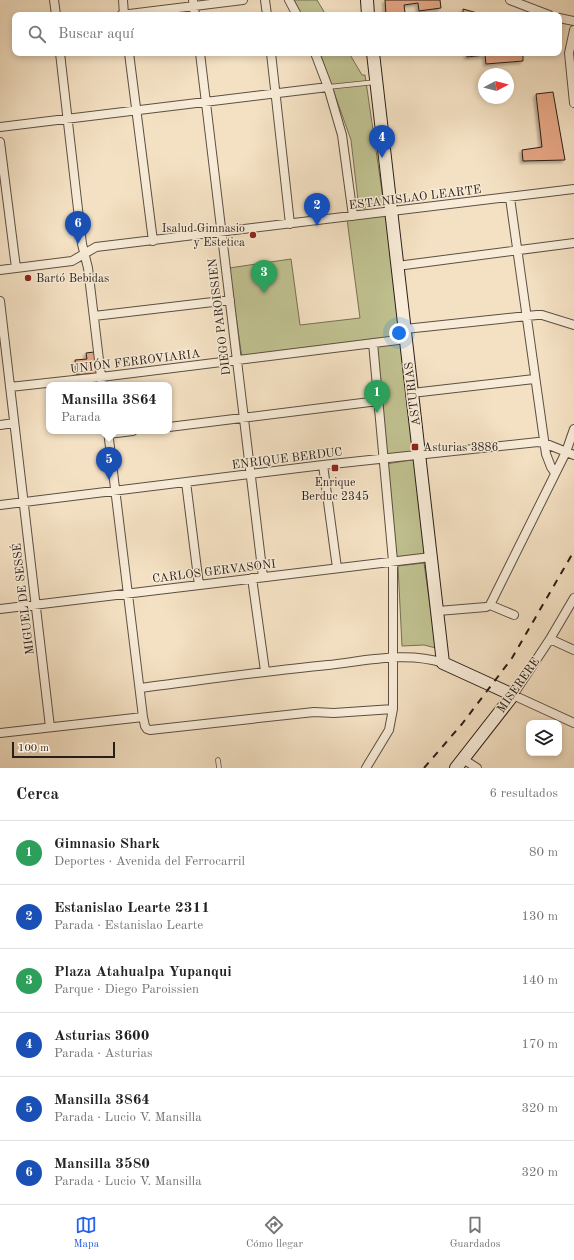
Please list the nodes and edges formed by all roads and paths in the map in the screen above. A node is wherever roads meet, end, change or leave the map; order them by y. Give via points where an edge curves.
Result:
1 (54, 0) edge
2 (123, 0) edge
3 (243, 0) edge
4 (265, 0) edge
5 (289, 0) edge
6 (367, 0) edge
7 (510, 0) edge
8 (194, 3) edge
9 (56, 12) edge
10 (124, 12) edge
11 (142, 12) edge
12 (267, 12) edge
13 (295, 12) edge
14 (368, 12) edge
15 (541, 12) edge
16 (562, 19) edge
17 (574, 21) edge
18 (574, 30) edge
19 (60, 56) edge
20 (129, 56) edge
21 (200, 56) edge
22 (271, 56) edge
23 (316, 56) edge
24 (373, 56) edge
25 (376, 82) junction
26 (328, 87) junction
27 (275, 94) junction
28 (206, 102) junction
29 (574, 103) edge
30 (136, 110) junction
31 (67, 119) junction
32 (0, 127) edge
33 (0, 142) edge
34 (574, 189) edge
35 (510, 198) junction
36 (391, 212) junction
37 (353, 216) junction
38 (290, 224) junction
39 (221, 232) junction
40 (152, 241) junction
41 (574, 243) edge
42 (517, 251) junction
43 (85, 254) junction
44 (397, 266) junction
45 (16, 268) junction
46 (0, 270) edge
47 (230, 300) junction
48 (0, 301) edge
49 (94, 316) junction
50 (527, 316) junction
51 (574, 325) edge
52 (405, 334) junction
53 (373, 343) junction
54 (3, 348) edge
55 (237, 360) junction
56 (534, 378) junction
57 (102, 381) edge
58 (89, 382) edge
59 (46, 385) edge
60 (10, 388) junction
61 (412, 393) junction
62 (378, 402) junction
63 (244, 418) junction
64 (14, 423) junction
65 (0, 425) edge
66 (172, 427) edge
67 (574, 429) edge
68 (108, 434) edge
69 (544, 443) junction
70 (566, 452) junction
71 (420, 455) junction
72 (574, 455) edge
73 (384, 459) junction
74 (323, 465) junction
75 (555, 473) junction
76 (250, 474) junction
77 (186, 482) junction
78 (115, 490) junction
79 (24, 502) junction
80 (0, 505) edge
81 (431, 557) junction
82 (393, 562) junction
83 (337, 568) junction
84 (263, 577) junction
85 (252, 578) junction
86 (199, 585) junction
87 (129, 593) junction
88 (574, 598) edge
89 (36, 605) junction
90 (490, 605) junction
91 (0, 609) edge
92 (438, 611) junction
93 (514, 615) dead end
94 (550, 639) junction
95 (574, 650) edge
96 (394, 658) junction
97 (443, 663) junction
98 (265, 672) junction
99 (140, 688) junction
100 (513, 695) junction
101 (393, 708) junction
102 (143, 717) junction
103 (574, 723) edge
104 (50, 727) junction
105 (0, 733) edge
106 (218, 760) dead end
107 (459, 763) edge
108 (218, 768) edge
109 (366, 768) edge
110 (477, 768) edge

1 - 9 street
2 - 10 street
3 - 8 street
4 - 12 street
5 - 13 street
6 - 14 street
7 - 15 street
8 - 11 street
16 - 17 street
18 - 29 street via 570,59
19 - 31 street
20 - 30 street
21 - 28 street, DIEGO PAROISSIEN
22 - 27 street
23 - 26 street
24 - 25 street, ASTURIAS
25 - 26 lane
25 - 36 street, ASTURIAS
26 - 27 street
26 - 37 street via 342,135
27 - 28 street
27 - 38 street
28 - 30 street
28 - 39 street, DIEGO PAROISSIEN
30 - 31 street
30 - 40 street
31 - 32 street
31 - 43 street
33 - 45 street
34 - 35 street, ESTANISLAO LEARTE
35 - 36 street, ESTANISLAO LEARTE
35 - 42 street
36 - 37 street, ESTANISLAO LEARTE
36 - 44 street, ASTURIAS
37 - 38 street, ESTANISLAO LEARTE
38 - 39 street, ESTANISLAO LEARTE
39 - 40 street, ESTANISLAO LEARTE
39 - 47 street, DIEGO PAROISSIEN
40 - 43 street, ESTANISLAO LEARTE via 96,247
41 - 42 street
42 - 44 street
42 - 50 street
43 - 45 street, ESTANISLAO LEARTE via 72,261
43 - 49 street
44 - 52 street, ASTURIAS
45 - 46 street, ESTANISLAO LEARTE
47 - 49 street
47 - 55 street, DIEGO PAROISSIEN
48 - 54 street, MIGUEL DE SESSÉ
49 - 57 street
50 - 51 street, UNIÓN FERROVIARIA via 542,315
50 - 52 street, UNIÓN FERROVIARIA
50 - 56 street
52 - 53 street, UNIÓN FERROVIARIA
52 - 61 street, ASTURIAS
53 - 55 street, UNIÓN FERROVIARIA
53 - 62 street
54 - 60 street, MIGUEL DE SESSÉ
55 - 57 street, UNIÓN FERROVIARIA
55 - 63 street, DIEGO PAROISSIEN
56 - 61 street
56 - 69 street
57 - 58 street, UNIÓN FERROVIARIA
59 - 60 street, UNIÓN FERROVIARIA
60 - 64 street, MIGUEL DE SESSÉ
61 - 71 street, ASTURIAS
62 - 63 street
62 - 73 street
63 - 66 street
63 - 76 street, DIEGO PAROISSIEN
64 - 65 street
64 - 79 street, MIGUEL DE SESSÉ
67 - 70 street
68 - 78 street
69 - 70 street, ENRIQUE BERDUC
69 - 71 street, ENRIQUE BERDUC
69 - 75 street
70 - 72 street, ENRIQUE BERDUC
70 - 75 street
71 - 73 street, ENRIQUE BERDUC
71 - 81 street, ASTURIAS
73 - 74 street, ENRIQUE BERDUC
73 - 82 street
74 - 76 street, ENRIQUE BERDUC
74 - 83 street
75 - 90 street
76 - 77 street, ENRIQUE BERDUC
76 - 84 street, DIEGO PAROISSIEN
77 - 78 street, ENRIQUE BERDUC
77 - 86 street
78 - 79 street, ENRIQUE BERDUC
78 - 87 street
79 - 80 street, ENRIQUE BERDUC
79 - 89 street, MIGUEL DE SESSÉ
81 - 82 street, CARLOS GERVASONI
81 - 92 street, ASTURIAS
82 - 83 street, CARLOS GERVASONI
82 - 96 street
83 - 84 street, CARLOS GERVASONI
84 - 85 street, CARLOS GERVASONI
85 - 86 street, CARLOS GERVASONI
85 - 98 street
86 - 87 street, CARLOS GERVASONI
87 - 89 street, CARLOS GERVASONI
87 - 99 street
88 - 94 street, MISERERE
89 - 91 street, CARLOS GERVASONI
89 - 104 street, MIGUEL DE SESSÉ
90 - 92 street
90 - 93 street
92 - 97 street, ASTURIAS
94 - 95 street
94 - 100 street, MISERERE
96 - 97 street via 420,658
96 - 98 street
96 - 101 street
97 - 100 street
98 - 99 street
99 - 102 street
100 - 103 street
100 - 107 street, MISERERE
101 - 102 street via 334,713 314,712 150,730 144,726
101 - 109 street via 389,730
102 - 104 street
104 - 105 street
106 - 108 lane
107 - 110 street

